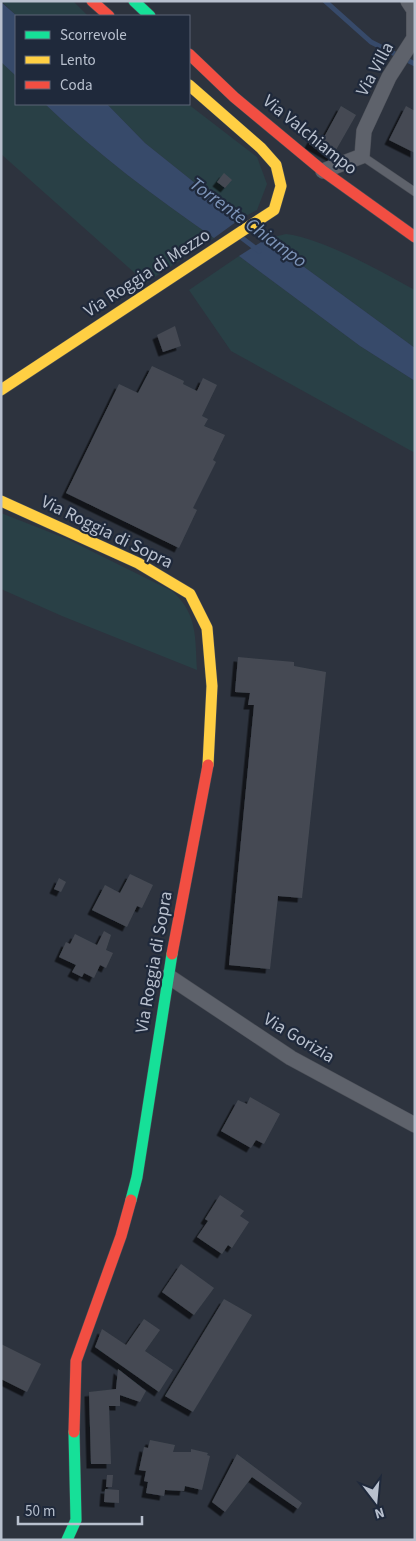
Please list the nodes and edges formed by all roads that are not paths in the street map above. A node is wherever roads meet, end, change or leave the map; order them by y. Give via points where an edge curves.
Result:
1 (92, 1) edge
2 (134, 1) edge
3 (408, 1) edge
4 (108, 15) edge
5 (149, 15) edge
6 (414, 38) edge
7 (190, 55) edge
8 (190, 86) edge
9 (362, 156) junction
10 (323, 172) junction
11 (415, 192) edge
12 (415, 237) edge
13 (1, 390) edge
14 (1, 501) edge
15 (168, 976) junction
16 (415, 1125) edge
17 (67, 1540) edge

1 - 4 street
2 - 5 street
3 - 6 street, Via Villa via 414,10
6 - 9 street, Via Villa via 389,77 364,131
7 - 10 street, Via Valchiampo
8 - 13 street, Via Roggia di Mezzo via 276,165 281,186 274,210
9 - 10 street
9 - 11 lane
10 - 12 street, Via Valchiampo
14 - 15 street, Via Roggia di Sopra via 138,563 190,594 207,628 212,686 208,770
15 - 16 street, Via Gorizia via 290,1058
15 - 17 street, Via Roggia di Sopra via 137,1177 121,1236 76,1361 76,1520

